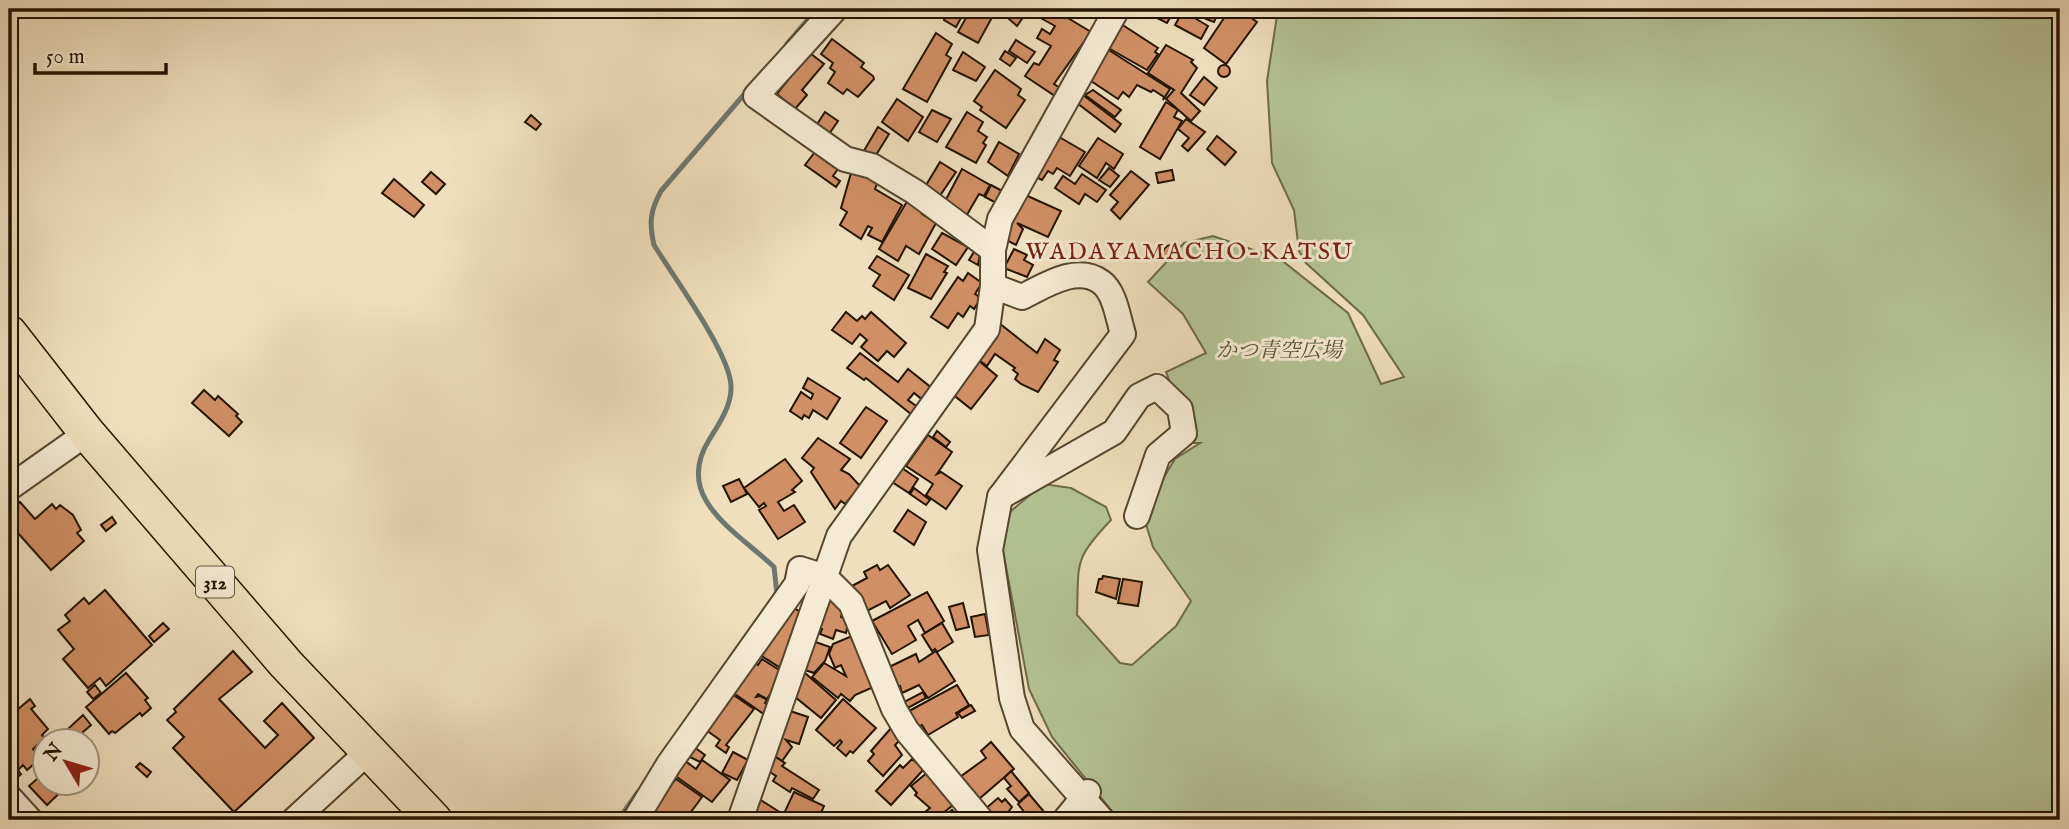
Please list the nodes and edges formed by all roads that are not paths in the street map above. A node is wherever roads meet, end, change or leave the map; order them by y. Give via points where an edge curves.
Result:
1 (835, 9) edge
2 (1117, 9) edge
3 (993, 250) junction
4 (993, 286) junction
5 (9, 333) edge
6 (87, 433) junction
7 (9, 488) edge
8 (1000, 497) junction
9 (1137, 516) dead end
10 (825, 577) junction
11 (370, 750) junction
12 (1085, 796) junction
13 (9, 797) edge
14 (30, 820) edge
15 (294, 820) edge
16 (434, 820) edge
17 (635, 820) edge
18 (740, 820) edge
19 (981, 820) edge
20 (1065, 820) edge
21 (1102, 820) edge

1 - 3 street via 756,96 845,159 872,166 915,192
2 - 3 street via 1000,219
3 - 4 street
4 - 8 street via 1022,298 1065,277 1084,276 1102,282 1123,334
4 - 10 street via 987,329 839,536
5 - 6 highway, 312
6 - 7 street
6 - 11 highway, 312 via 286,664
8 - 9 street via 1114,432 1139,396 1157,387 1180,409 1184,433 1158,455
8 - 12 street via 990,550 1012,698 1022,729
10 - 17 street via 800,569 797,584 669,764
10 - 18 street
10 - 19 street via 851,603 907,731
11 - 15 street
11 - 16 highway, 312
12 - 20 street
12 - 21 street
13 - 14 street

